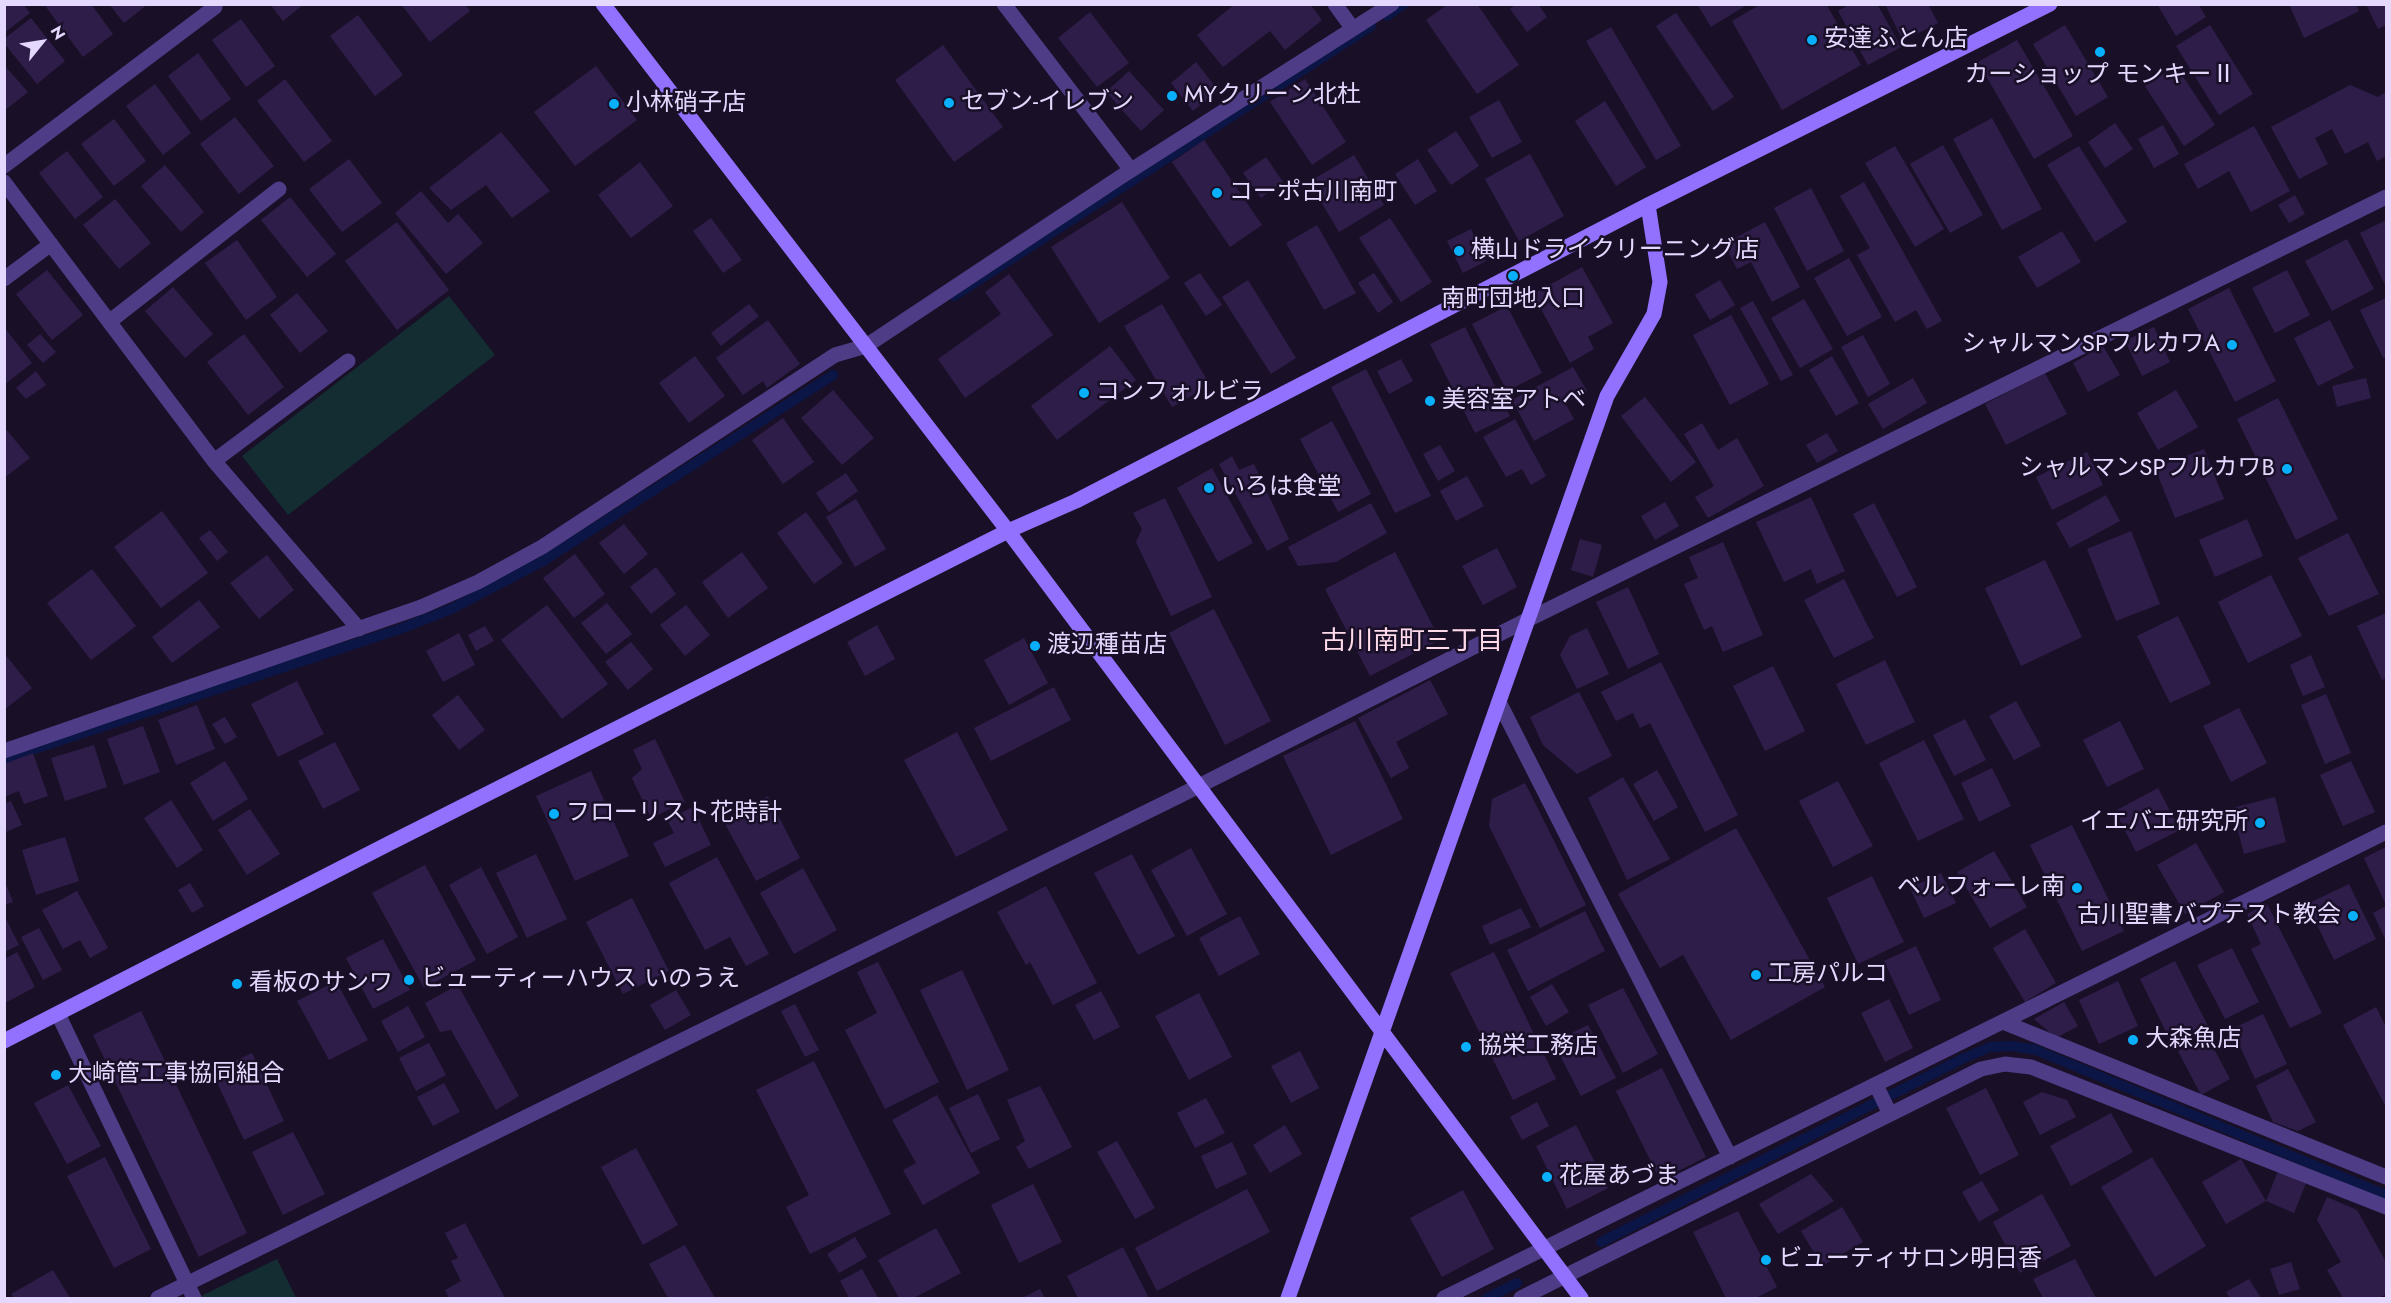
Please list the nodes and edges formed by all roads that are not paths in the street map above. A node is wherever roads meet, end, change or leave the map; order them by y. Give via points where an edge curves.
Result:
1 (603, 4) edge
2 (1004, 4) edge
3 (1335, 4) edge
4 (1392, 4) edge
5 (2047, 5) edge
6 (215, 7) dead end
7 (1353, 29) junction
8 (4, 166) edge
9 (1131, 171) junction
10 (4, 182) edge
11 (279, 189) dead end
12 (2386, 197) edge
13 (1648, 205) junction
14 (51, 244) junction
15 (4, 279) edge
16 (109, 322) junction
17 (866, 346) junction
18 (348, 361) dead end
19 (214, 461) junction
20 (1008, 531) junction
21 (1527, 620) junction
22 (358, 629) junction
23 (1498, 702) junction
24 (4, 751) edge
25 (1198, 786) junction
26 (2386, 832) edge
27 (58, 1014) junction
28 (2003, 1022) junction
29 (1382, 1034) junction
30 (4, 1041) edge
31 (1877, 1088) junction
32 (1888, 1111) junction
33 (1730, 1157) junction
34 (2386, 1177) edge
35 (2386, 1202) edge
36 (1544, 1249) junction
37 (1565, 1277) junction
38 (187, 1284) junction
39 (158, 1299) edge
40 (194, 1299) edge
41 (1288, 1299) edge
42 (1444, 1299) edge
43 (1521, 1299) edge
44 (1581, 1299) edge

1 - 17 street
2 - 9 street
3 - 7 street
4 - 7 street
5 - 13 street
6 - 8 street
7 - 9 street
9 - 17 street
10 - 14 street
11 - 16 street
12 - 21 street
13 - 20 street via 1076,501
13 - 21 street via 1660,282 1654,314 1606,396
14 - 15 street
14 - 16 street
16 - 19 street
17 - 20 street
17 - 22 street via 835,355 542,548 478,582
18 - 19 street
19 - 22 street
20 - 25 street
20 - 27 street
21 - 23 street
21 - 25 street
22 - 24 street
23 - 29 street
23 - 33 street
25 - 29 street
25 - 38 street
26 - 28 street
27 - 30 street
27 - 38 street
28 - 31 street
28 - 34 street
29 - 36 street
29 - 41 street
31 - 32 street
31 - 33 street
32 - 35 street via 1981,1069 2005,1064 2031,1067
32 - 37 street
33 - 36 street
36 - 37 street
36 - 42 street
37 - 43 street
37 - 44 street
38 - 39 street
38 - 40 street

